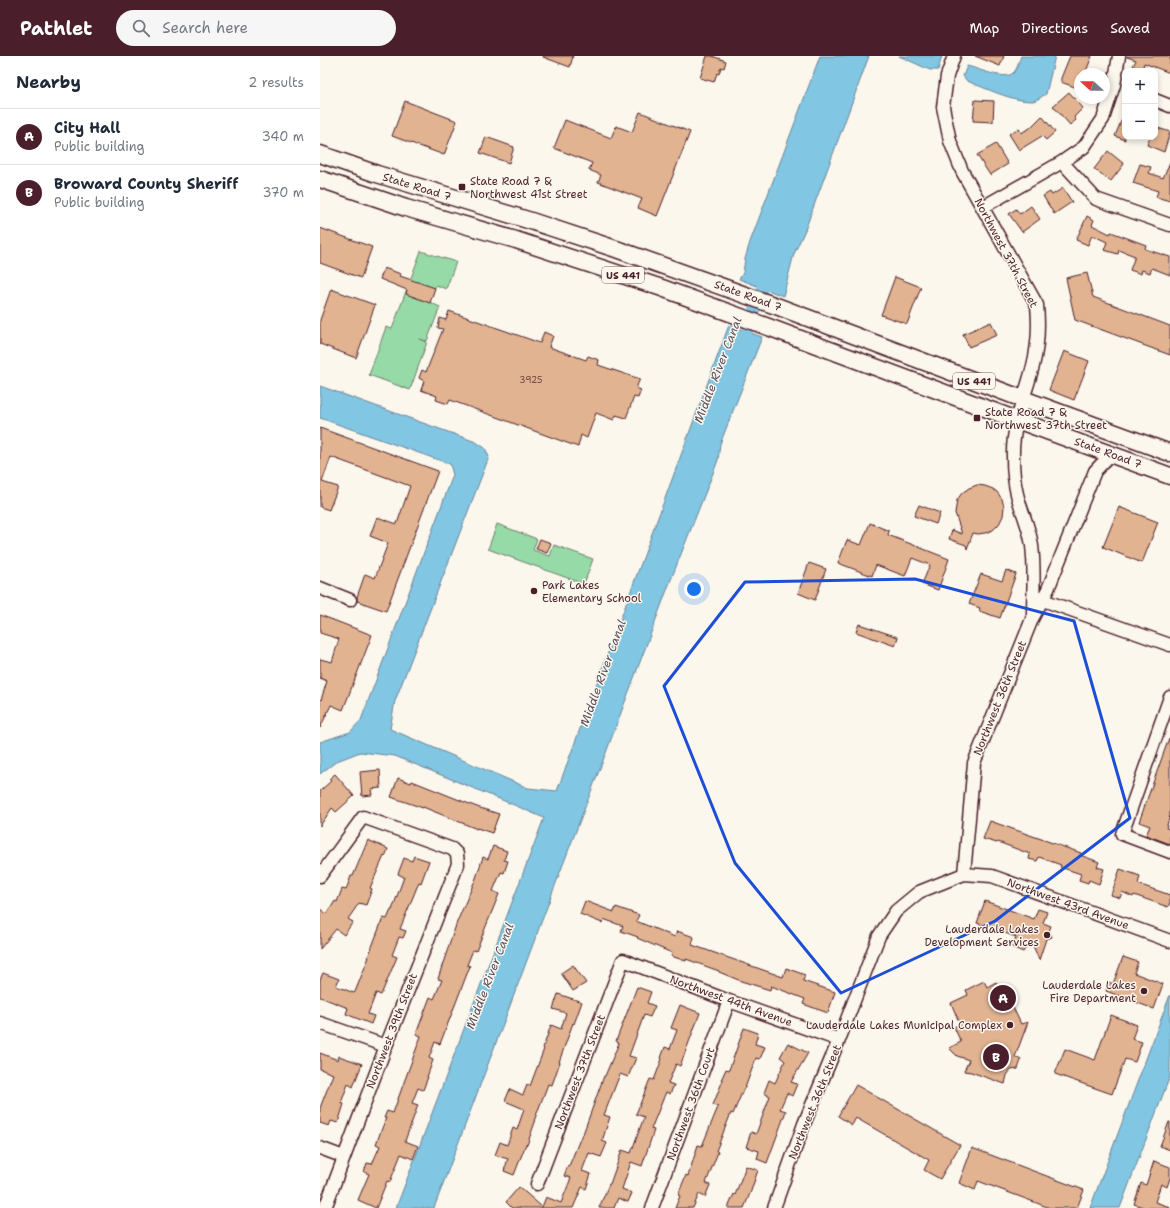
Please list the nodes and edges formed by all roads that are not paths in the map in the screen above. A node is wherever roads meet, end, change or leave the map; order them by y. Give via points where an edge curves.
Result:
1 (954, 56) edge
2 (1119, 56) edge
3 (1119, 87) edge
4 (1158, 101) edge
5 (1170, 106) edge
6 (320, 154) edge
7 (1062, 162) junction
8 (320, 179) edge
9 (983, 208) junction
10 (531, 221) junction
11 (1170, 225) edge
12 (492, 233) junction
13 (1023, 399) junction
14 (1017, 420) junction
15 (1170, 452) edge
16 (1110, 454) junction
17 (1170, 476) edge
18 (320, 588) edge
19 (350, 600) dead end
20 (1043, 600) junction
21 (1032, 619) junction
22 (1170, 645) edge
23 (1170, 697) edge
24 (1166, 718) edge
25 (1170, 852) edge
26 (964, 874) junction
27 (320, 876) edge
28 (1170, 941) edge
29 (623, 960) joint
30 (729, 1001) junction
31 (320, 1023) edge
32 (839, 1040) junction
33 (386, 1046) junction
34 (320, 1148) edge
35 (344, 1157) junction
36 (537, 1184) dead end
37 (325, 1208) edge
38 (652, 1208) edge
39 (774, 1208) edge

1 - 9 street, Northwest 37th Street via 947,76 943,108 950,141 962,171
2 - 3 street
3 - 7 street via 1104,119 1084,147
4 - 5 street
6 - 10 main road, State Road 7 / US 441 via 436,193
7 - 9 street
7 - 11 street via 1096,199
8 - 12 main road, State Road 7 / US 441
9 - 13 street, Northwest 37th Street via 1036,305 1039,325 1036,350
10 - 12 main road via 519,229
10 - 13 main road, State Road 7 / US 441 via 779,307
12 - 14 main road, State Road 7 / US 441 via 730,312
13 - 14 street, Northwest 37th Street
13 - 15 main road, State Road 7 / US 441
14 - 16 main road, State Road 7 / US 441
14 - 21 street, Northwest 37th Street via 1012,458 1017,494 1032,545
16 - 17 main road, State Road 7 / US 441
16 - 20 street, Northwest 36th Street via 1095,471
18 - 19 street
20 - 21 street, Northwest 36th Street
20 - 22 street
21 - 26 street, Northwest 36th Street via 974,763
23 - 24 street
24 - 25 street via 1122,834
26 - 28 street, Northwest 43rd Avenue via 992,876
26 - 32 street, Northwest 36th Street via 920,892 896,911 879,936
27 - 33 street, Northwest 39th Street via 363,817 452,849 457,854 458,864
29 - 30 street, Northwest 44th Avenue
29 - 36 street, Northwest 37th Street
30 - 32 street, Northwest 44th Avenue
30 - 38 street, Northwest 36th Court
31 - 33 street
32 - 39 street, Northwest 36th Street via 804,1124
33 - 35 street, Northwest 39th Street
34 - 35 street
35 - 37 street, Northwest 39th Street

